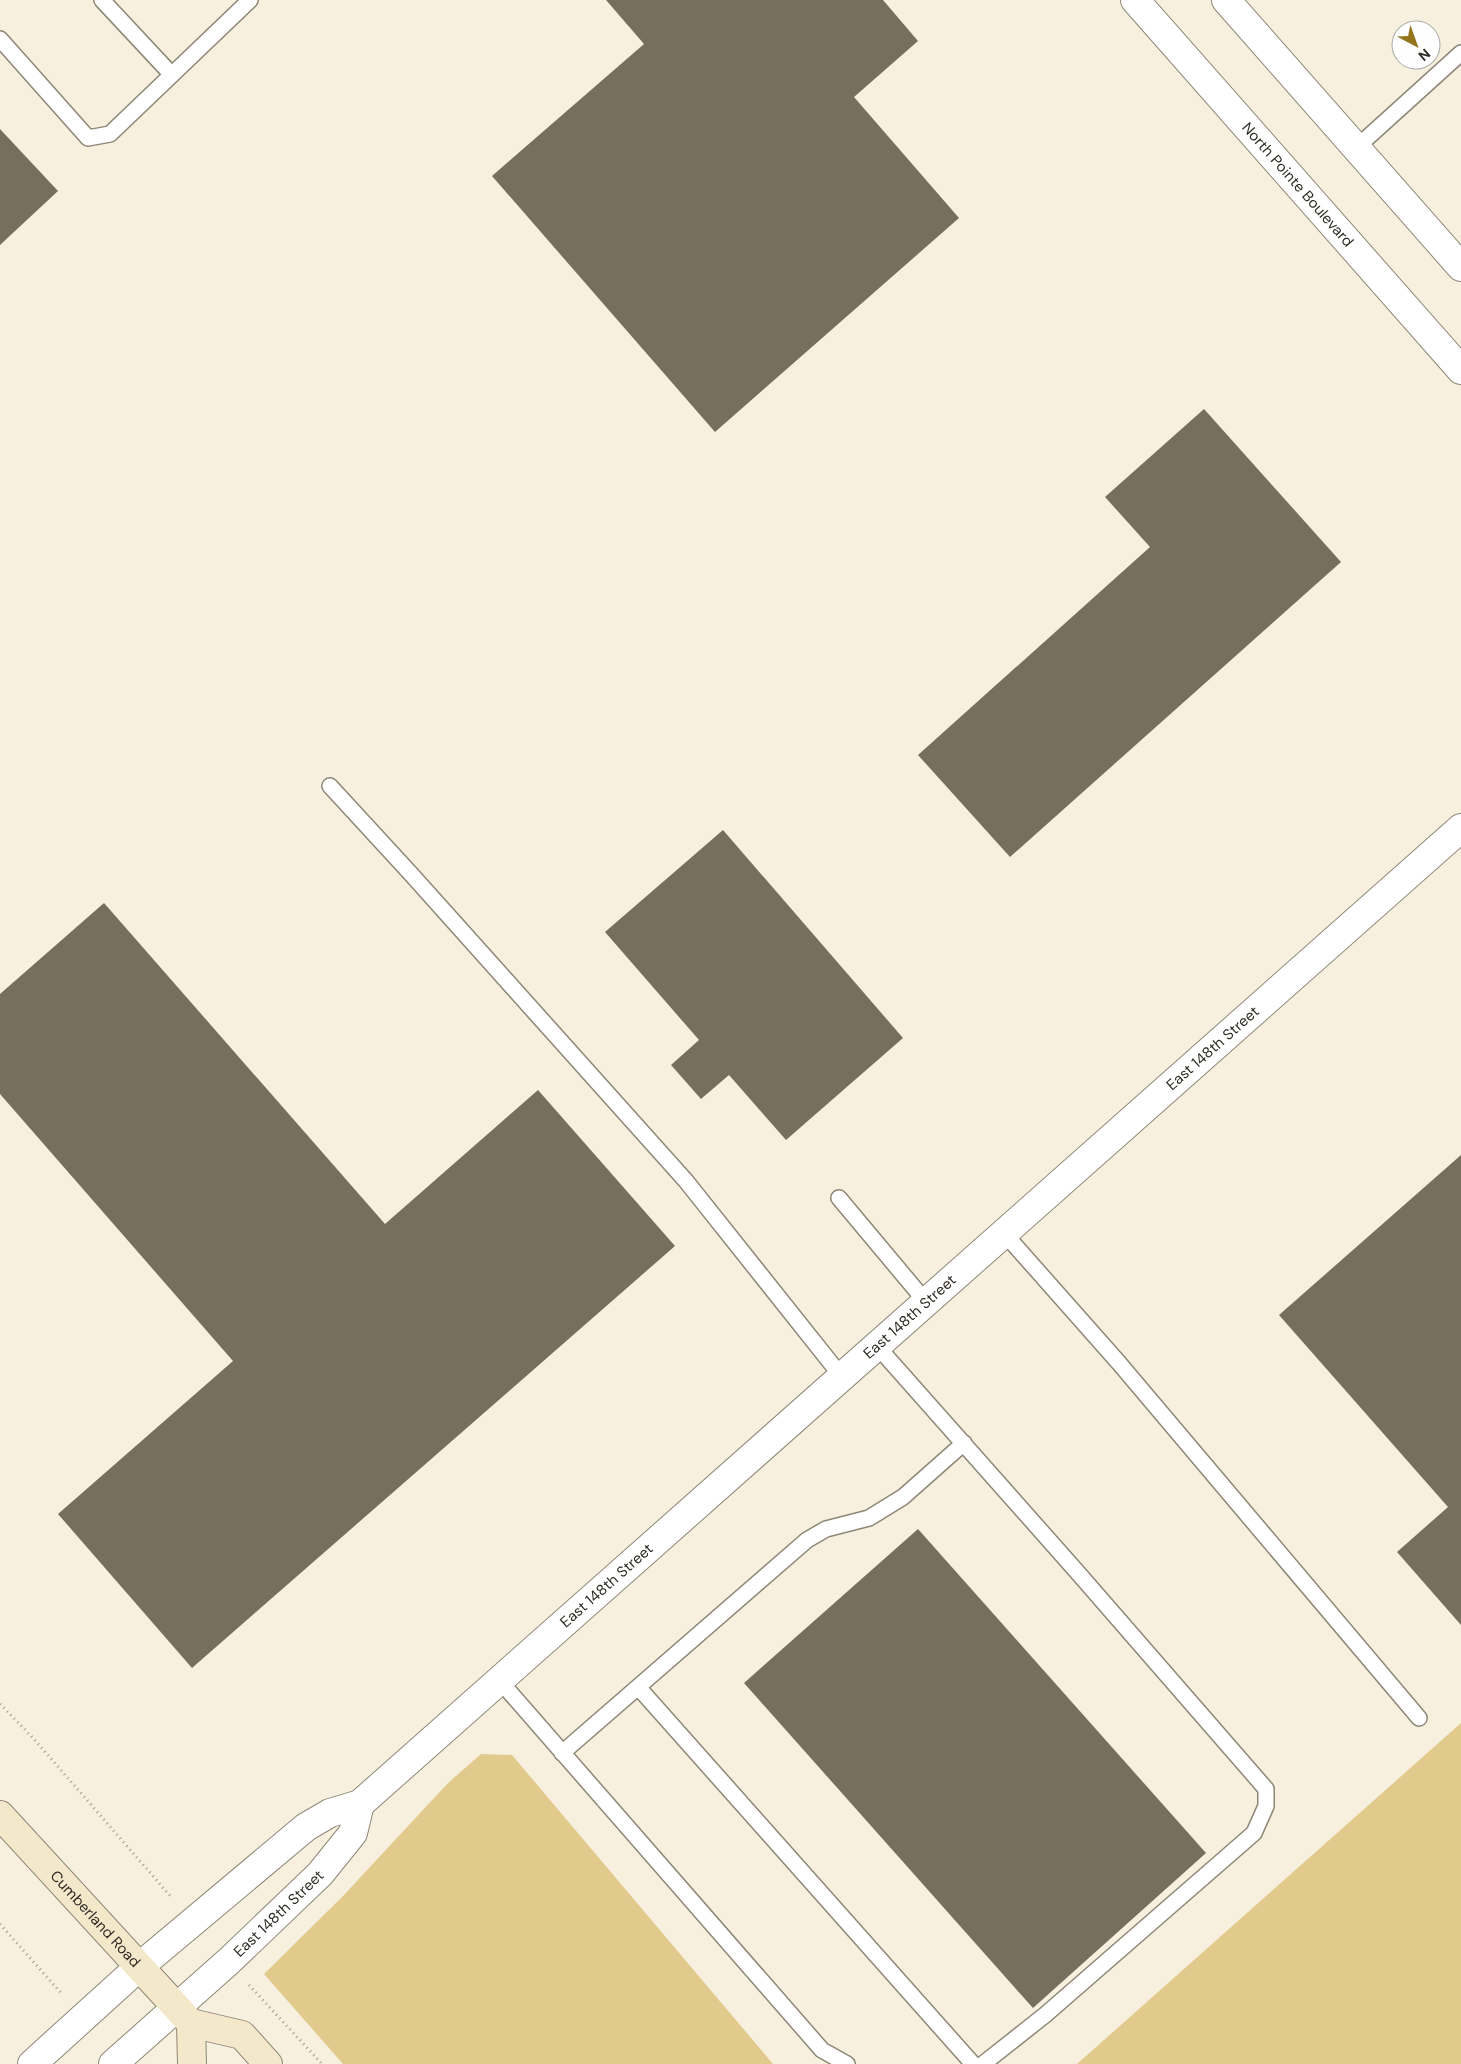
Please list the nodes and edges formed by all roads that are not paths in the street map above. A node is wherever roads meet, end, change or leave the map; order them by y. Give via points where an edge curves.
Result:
1 (102, 0) edge
2 (250, 0) edge
3 (1135, 0) edge
4 (1226, 0) edge
5 (0, 39) edge
6 (1461, 53) edge
7 (172, 75) junction
8 (1356, 148) junction
9 (1461, 267) edge
10 (1461, 370) edge
11 (330, 786) dead end
12 (1461, 828) edge
13 (839, 1198) dead end
14 (1004, 1233) junction
15 (926, 1302) junction
16 (877, 1346) junction
17 (842, 1377) junction
18 (964, 1443) junction
19 (500, 1681) junction
20 (638, 1687) junction
21 (1419, 1718) dead end
22 (562, 1753) junction
23 (360, 1804) junction
24 (0, 1815) edge
25 (139, 1967) junction
26 (183, 2016) junction
27 (32, 2064) edge
28 (113, 2064) edge
29 (192, 2064) edge
30 (268, 2064) edge
31 (847, 2064) edge
32 (974, 2064) edge
33 (984, 2064) edge

1 - 7 lane
2 - 7 lane
3 - 10 street, North Pointe Boulevard
4 - 8 street
5 - 7 lane via 88,138 110,134
6 - 8 lane
8 - 9 street
11 - 17 lane via 686,1180
12 - 14 street, East 148th Street
13 - 15 lane
14 - 15 street, East 148th Street
14 - 21 lane via 1119,1363
15 - 16 street, East 148th Street
16 - 17 street, East 148th Street
16 - 18 lane
17 - 19 street, East 148th Street
18 - 20 lane via 903,1497 868,1518 826,1529 807,1540
18 - 33 lane via 1266,1788 1266,1806 1254,1833
19 - 22 lane
19 - 23 street, East 148th Street
20 - 22 lane
20 - 32 lane
22 - 31 lane via 822,2050
23 - 25 street, East 148th Street via 330,1813 306,1826
23 - 26 street, East 148th Street via 353,1833 320,1874 229,1960
24 - 25 street, Cumberland Road
25 - 26 street, Cumberland Road
25 - 27 street, East 148th Street
26 - 28 street, East 148th Street
26 - 29 street
26 - 30 street via 242,2035

